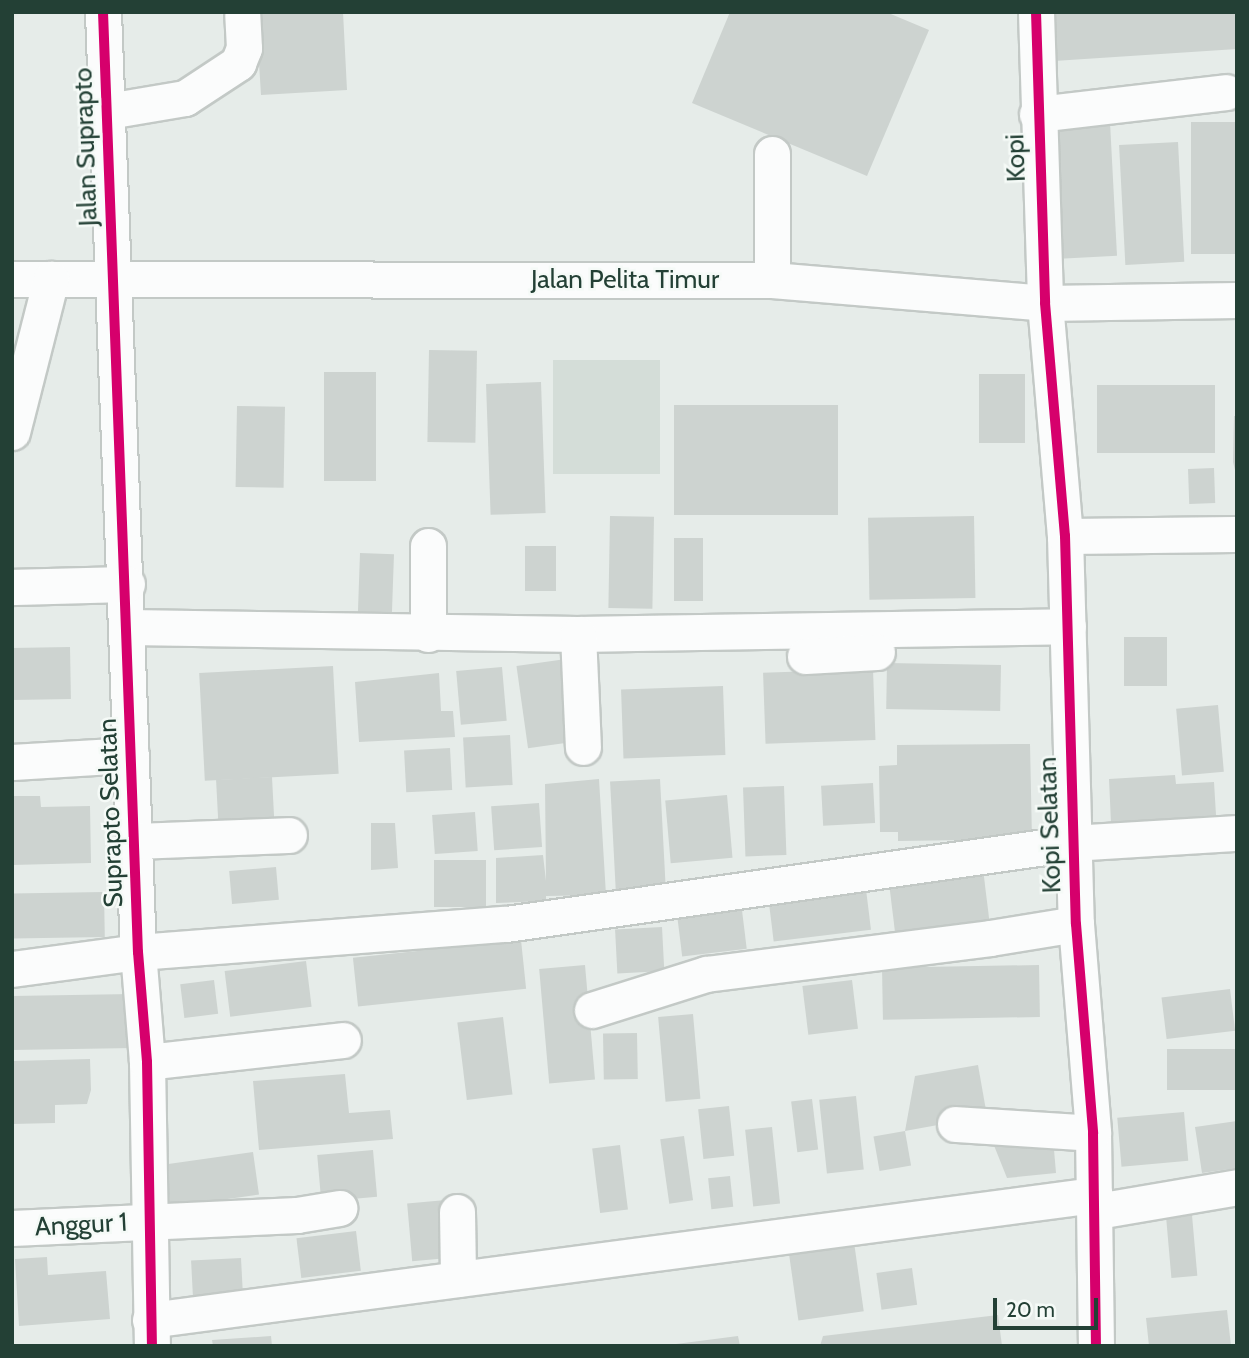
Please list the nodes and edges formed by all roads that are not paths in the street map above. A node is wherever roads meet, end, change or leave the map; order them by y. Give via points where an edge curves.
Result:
1 (103, 12) edge
2 (1036, 12) edge
3 (242, 15) dead end
4 (1226, 92) dead end
5 (108, 111) junction
6 (1037, 114) junction
7 (772, 154) dead end
8 (12, 279) edge
9 (51, 279) junction
10 (114, 279) junction
11 (772, 280) junction
12 (1237, 300) edge
13 (1045, 303) junction
14 (12, 432) edge
15 (1237, 534) edge
16 (1065, 536) junction
17 (428, 546) dead end
18 (127, 584) junction
19 (12, 587) edge
20 (129, 627) junction
21 (428, 634) junction
22 (578, 634) junction
23 (1068, 636) junction
24 (805, 656) dead end
25 (583, 747) dead end
26 (131, 755) junction
27 (12, 762) edge
28 (1237, 833) edge
29 (289, 835) dead end
30 (134, 841) junction
31 (1072, 843) junction
32 (1076, 923) junction
33 (138, 953) junction
34 (12, 969) edge
35 (592, 1010) dead end
36 (343, 1040) dead end
37 (147, 1062) junction
38 (956, 1124) dead end
39 (1093, 1133) junction
40 (1237, 1187) edge
41 (1096, 1203) junction
42 (339, 1208) dead end
43 (457, 1212) dead end
44 (149, 1222) junction
45 (12, 1228) edge
46 (458, 1279) junction
47 (151, 1333) edge
48 (1097, 1346) edge

1 - 5 street, Jalan Suprapto
2 - 6 street, Kopi
3 - 5 street via 244,48 238,63 185,98
4 - 6 street
5 - 10 street, Jalan Suprapto
6 - 13 street, Kopi
7 - 11 street
8 - 9 street, Jalan Pelita Timur
9 - 10 street, Jalan Pelita Timur
9 - 14 street
10 - 11 street, Jalan Pelita Timur
10 - 18 street, Suprapto Selatan
11 - 13 street, Jalan Pelita Timur
12 - 13 street, Jalan Pelita Timur
13 - 16 street, Kopi Selatan
15 - 16 street
16 - 23 street, Kopi Selatan
17 - 21 street
18 - 19 street
18 - 20 street, Suprapto Selatan
20 - 21 street
20 - 26 street, Suprapto Selatan
21 - 22 street
22 - 23 street
22 - 25 street
23 - 24 street
23 - 31 street, Kopi Selatan
26 - 27 street
26 - 30 street, Suprapto Selatan
28 - 31 street
29 - 30 street
30 - 33 street, Suprapto Selatan
31 - 32 street, Kopi Selatan
31 - 33 street via 506,924
32 - 35 street via 706,974
32 - 39 street, Kopi Selatan
33 - 34 street
33 - 37 street, Suprapto Selatan
36 - 37 street
37 - 44 street, Suprapto Selatan
38 - 39 street
39 - 41 street, Kopi Selatan
40 - 41 street
41 - 46 street
41 - 48 street, Kopi Selatan
42 - 44 street, Anggur 1 via 297,1215
43 - 46 street
44 - 45 street, Anggur 1
44 - 47 street, Suprapto Selatan
46 - 47 street

